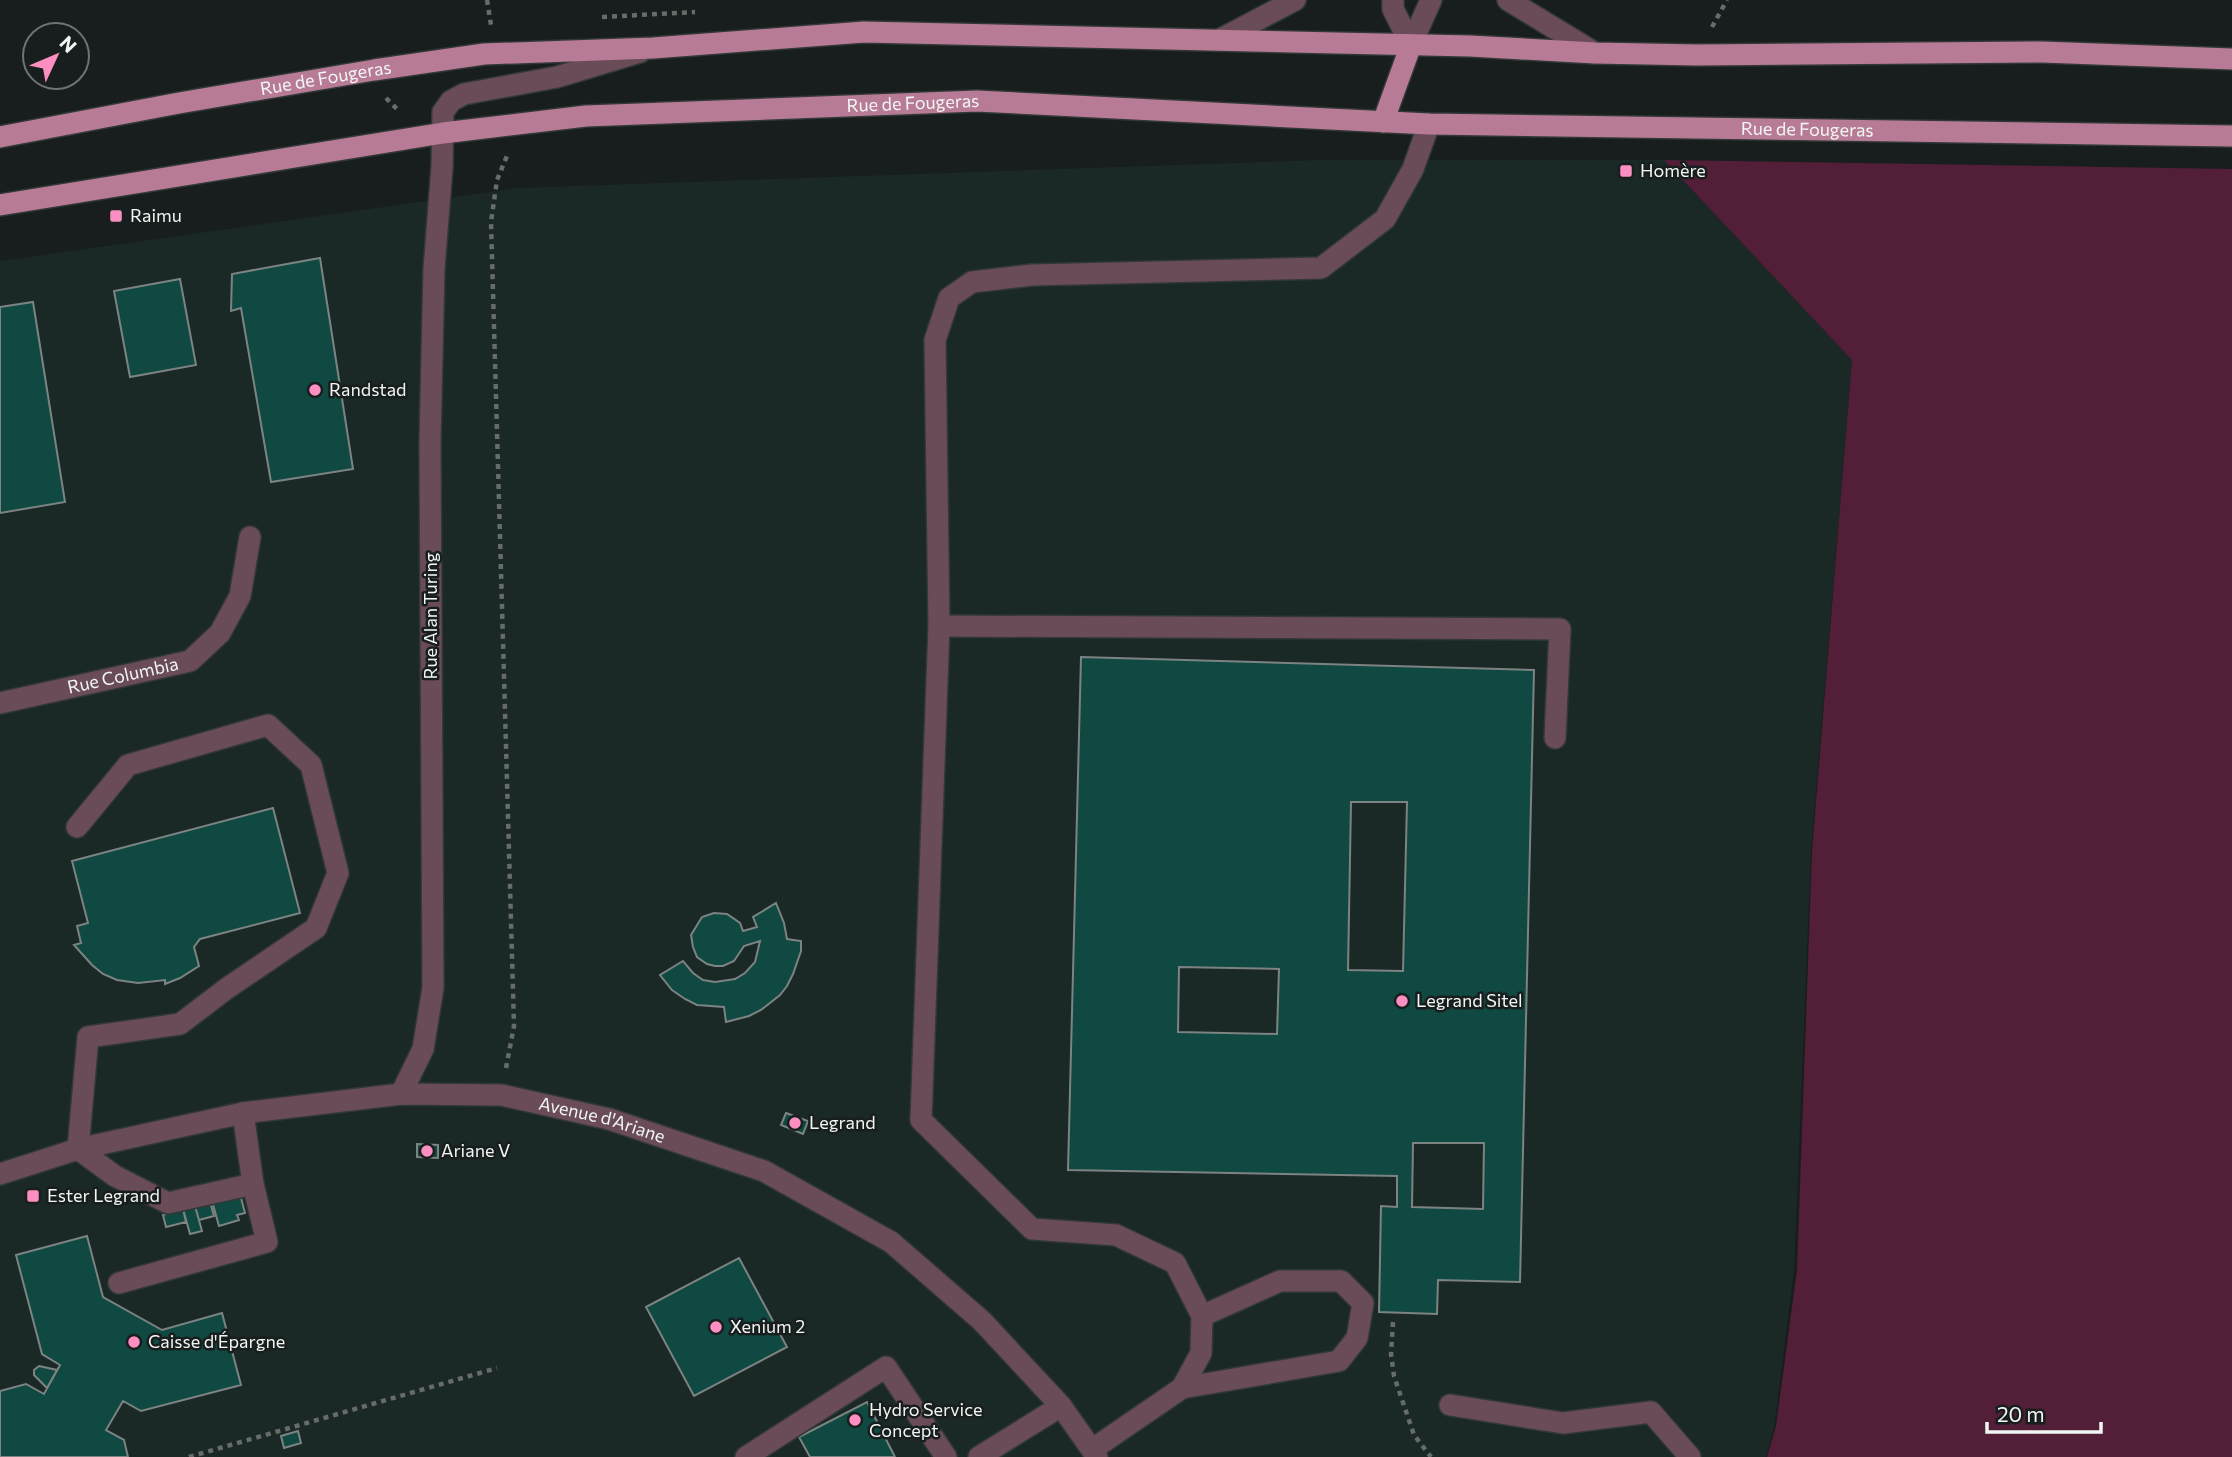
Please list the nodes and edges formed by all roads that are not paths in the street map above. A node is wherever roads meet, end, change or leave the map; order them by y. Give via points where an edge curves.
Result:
1 (1295, 0) edge
2 (1393, 0) edge
3 (1431, 0) edge
4 (1508, 0) edge
5 (1219, 40) junction
6 (1411, 45) junction
7 (653, 48) junction
8 (1595, 53) junction
9 (2232, 59) edge
10 (1383, 122) junction
11 (1429, 124) junction
12 (443, 133) junction
13 (6, 136) edge
14 (2232, 136) edge
15 (0, 205) edge
16 (250, 537) dead end
17 (939, 626) junction
18 (0, 703) edge
19 (1555, 738) dead end
20 (77, 827) dead end
21 (401, 1094) junction
22 (243, 1113) junction
23 (78, 1149) junction
24 (0, 1174) edge
25 (253, 1184) junction
26 (119, 1283) dead end
27 (1202, 1316) junction
28 (1182, 1388) junction
29 (1450, 1405) dead end
30 (1061, 1406) junction
31 (1095, 1453) edge
32 (746, 1457) edge
33 (946, 1457) edge
34 (979, 1457) edge
35 (1690, 1457) edge

1 - 5 street
2 - 6 street
3 - 6 street
4 - 8 street
5 - 6 main road, Rue de Fougeras
5 - 7 main road, Rue de Fougeras via 864,32
6 - 8 main road, Rue de Fougeras
6 - 10 main road
7 - 12 street, Rue de Fougeras via 557,77 464,94 443,112
7 - 13 main road, Rue de Fougeras via 484,54
8 - 9 main road, Rue de Fougeras via 2042,52
10 - 11 main road, Rue de Fougeras
10 - 12 main road, Rue de Fougeras via 976,101 586,116
11 - 14 main road, Rue de Fougeras
11 - 17 street via 1413,169 1385,219 1321,268 1032,275 972,282 950,298 935,340
12 - 15 main road, Rue de Fougeras
12 - 21 street, Rue Alan Turing via 430,442 433,988 423,1049
16 - 18 street, Rue Columbia via 240,596 220,633 190,662
17 - 19 street via 1560,629
17 - 27 street via 921,1121 1031,1229 1116,1235 1175,1263
20 - 23 street via 128,765 268,725 311,765 338,873 316,928 180,1024 88,1037
21 - 22 street, Avenue d'Ariane
21 - 30 street, Avenue d'Ariane via 501,1095 609,1119 764,1171 891,1242 982,1321
22 - 23 street, Avenue d'Ariane
22 - 25 street
23 - 24 street, Avenue d'Ariane
23 - 25 street via 115,1176 168,1203
25 - 26 street via 267,1242
27 - 28 street via 1201,1353
27 - 28 street via 1280,1281 1341,1281 1363,1303 1357,1338 1339,1361
28 - 31 street
29 - 35 street via 1563,1423 1651,1412
30 - 31 street, Avenue d'Ariane
30 - 34 street
32 - 33 street via 886,1367

